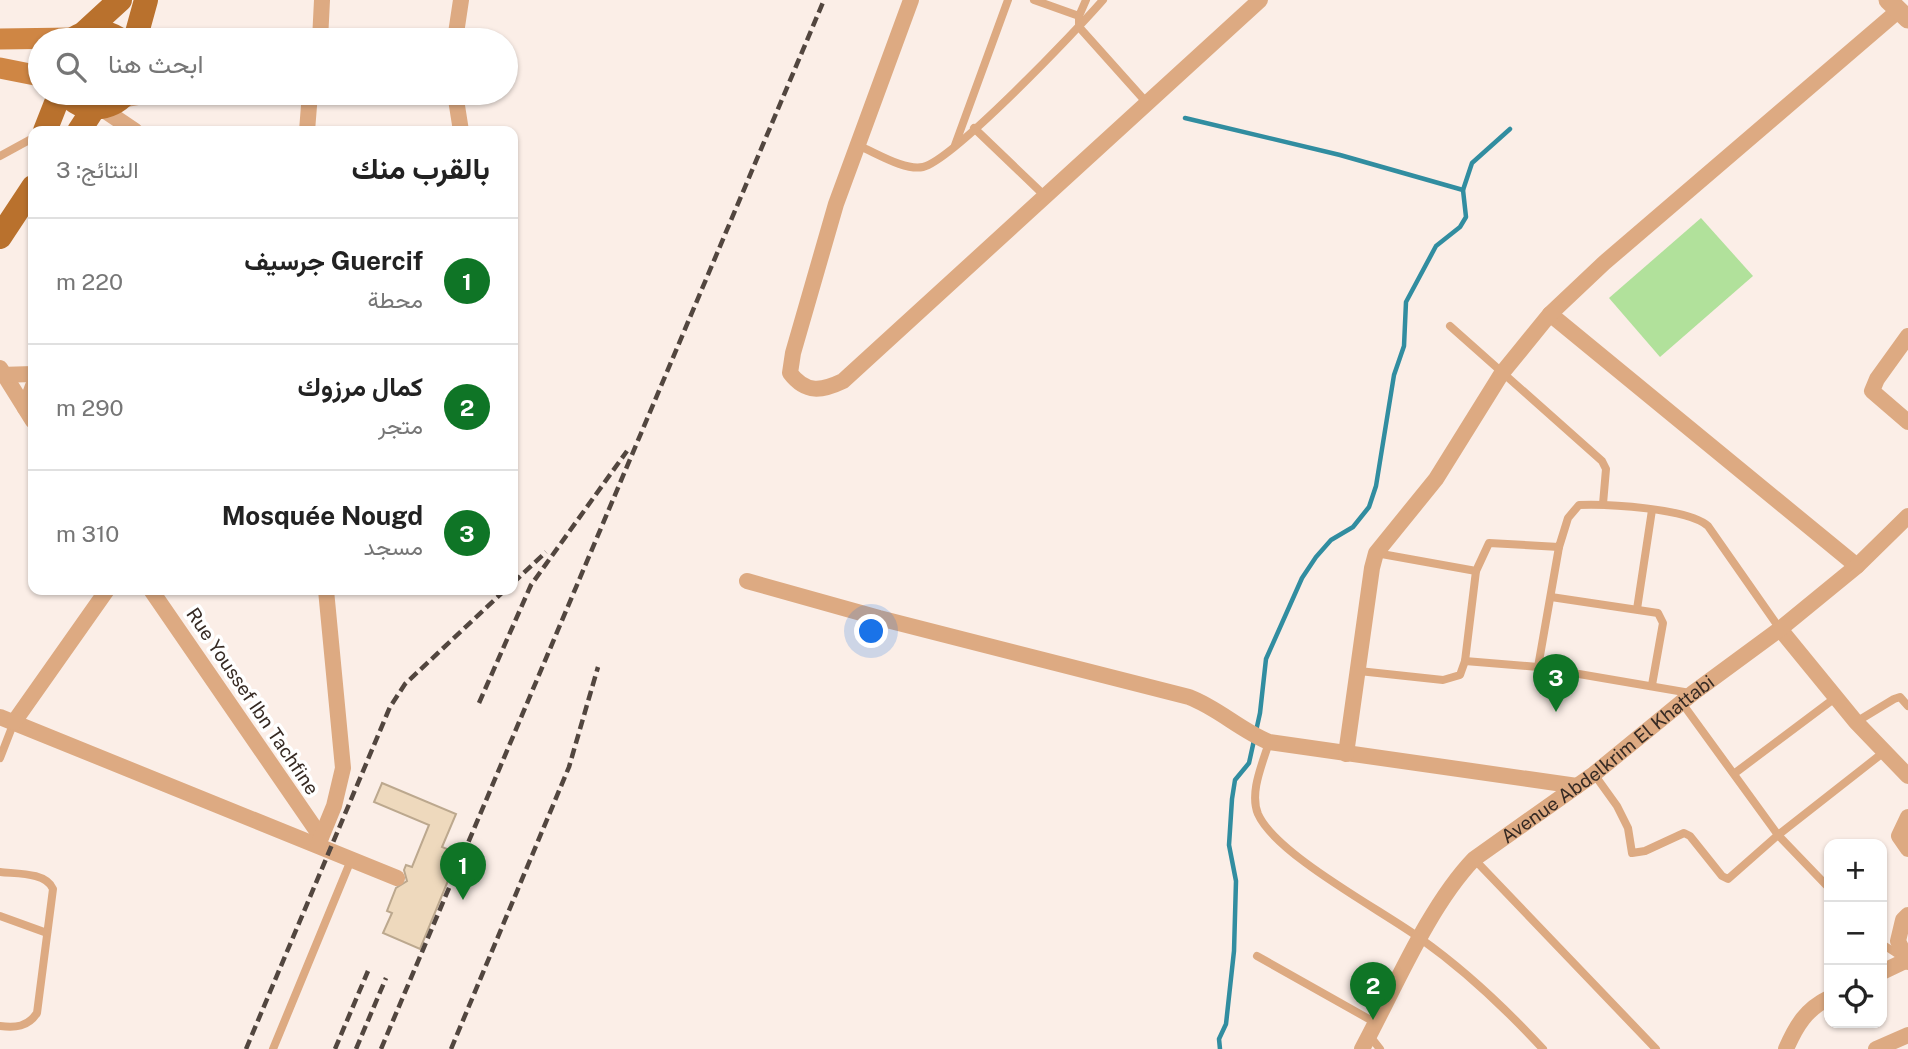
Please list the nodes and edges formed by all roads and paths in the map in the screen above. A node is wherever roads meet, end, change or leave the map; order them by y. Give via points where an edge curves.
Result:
1 (120, 0) edge
2 (146, 0) edge
3 (322, 0) edge
4 (461, 0) edge
5 (911, 0) edge
6 (1008, 0) edge
7 (1034, 0) edge
8 (1086, 0) edge
9 (1103, 0) edge
10 (1260, 0) edge
11 (1898, 10) edge
12 (1079, 16) junction
13 (1079, 27) junction
14 (87, 28) edge
15 (138, 28) edge
16 (321, 28) edge
17 (457, 28) edge
18 (28, 38) edge
19 (0, 39) edge
20 (4, 71) edge
21 (28, 74) edge
22 (1147, 103) junction
23 (56, 105) edge
24 (107, 105) edge
25 (113, 105) edge
26 (309, 105) edge
27 (457, 105) edge
28 (48, 126) edge
29 (84, 126) edge
30 (131, 126) edge
31 (307, 126) edge
32 (460, 126) edge
33 (974, 128) junction
34 (28, 141) edge
35 (857, 145) junction
36 (954, 148) junction
37 (0, 156) edge
38 (28, 195) edge
39 (1045, 196) junction
40 (0, 237) edge
41 (1550, 314) junction
42 (1450, 326) dead end
43 (1908, 336) edge
44 (2, 372) edge
45 (1502, 373) junction
46 (28, 374) edge
47 (28, 412) edge
48 (1908, 422) edge
49 (1603, 504) junction
50 (1653, 510) junction
51 (1908, 516) edge
52 (1559, 547) junction
53 (1376, 553) junction
54 (1857, 566) junction
55 (1476, 571) junction
56 (747, 580) dead end
57 (103, 595) edge
58 (154, 595) edge
59 (326, 595) edge
60 (1551, 597) junction
61 (1637, 609) junction
62 (1780, 629) junction
63 (1465, 661) junction
64 (1538, 667) junction
65 (1359, 671) junction
66 (1653, 685) junction
67 (1904, 696) edge
68 (1688, 698) junction
69 (1835, 698) junction
70 (1908, 706) edge
71 (7, 720) edge
72 (1856, 722) junction
73 (1269, 742) junction
74 (1884, 752) junction
75 (1346, 754) junction
76 (0, 758) edge
77 (1735, 773) junction
78 (1594, 774) junction
79 (1908, 776) edge
80 (1577, 786) junction
81 (1908, 817) edge
82 (1778, 835) junction
83 (319, 842) junction
84 (1908, 849) edge
85 (1474, 859) junction
86 (351, 860) junction
87 (0, 872) edge
88 (397, 878) dead end
89 (1824, 883) edge
90 (1908, 915) edge
91 (0, 916) edge
92 (47, 933) junction
93 (1421, 939) junction
94 (1887, 947) edge
95 (1257, 956) dead end
96 (1908, 961) edge
97 (1887, 970) edge
98 (1824, 1001) edge
99 (0, 1026) edge
100 (1908, 1035) edge
101 (1369, 1036) edge
102 (273, 1049) edge
103 (1380, 1049) edge
104 (1544, 1049) edge
105 (1656, 1049) edge
106 (1786, 1049) edge
107 (1876, 1049) edge

1 - 14 main road
2 - 15 main road
3 - 16 street
4 - 17 street
5 - 35 street
6 - 36 lane
7 - 12 lane
8 - 12 lane
9 - 13 lane
10 - 22 street
11 - 41 street
12 - 13 lane
13 - 22 lane
13 - 33 lane
18 - 19 main road
20 - 21 main road
22 - 39 street
23 - 28 main road
24 - 29 main road
25 - 30 street
26 - 31 street
27 - 32 street
33 - 36 lane
33 - 39 lane
34 - 37 lane
35 - 36 lane via 911,167 921,167
35 - 39 street via 793,353 790,373 808,389 823,390 843,381
38 - 40 main road
41 - 45 street
41 - 54 street
42 - 45 lane
43 - 48 street via 1872,391
44 - 46 street
44 - 47 street
45 - 49 lane via 1605,465
45 - 53 street via 1436,479
49 - 50 lane
49 - 52 lane via 1574,508
50 - 61 lane
50 - 62 lane via 1709,526
51 - 54 street, Avenue Abdelkrim El Khattabi
52 - 55 lane via 1489,543
52 - 60 lane
53 - 55 lane
53 - 65 street
54 - 62 street, Avenue Abdelkrim El Khattabi
55 - 63 lane
56 - 73 street via 1189,697
57 - 71 street
58 - 83 street, Rue Youssef Ibn Tachfine
59 - 83 street via 343,768
60 - 61 lane
60 - 64 lane
61 - 66 lane via 1658,612 1663,623
62 - 68 street, Avenue Abdelkrim El Khattabi
62 - 69 street
63 - 64 lane
63 - 65 lane via 1460,675 1443,680
64 - 66 lane
65 - 75 street
66 - 68 lane
67 - 70 lane
67 - 72 lane via 1880,705
68 - 77 lane
68 - 78 street, Avenue Abdelkrim El Khattabi
69 - 72 street
69 - 77 lane
71 - 76 lane
71 - 83 street
72 - 74 street
73 - 75 street
73 - 93 lane via 1255,801 1269,832
74 - 79 street
74 - 82 lane
75 - 80 street
77 - 82 lane
78 - 80 street, Avenue Abdelkrim El Khattabi
78 - 82 lane via 1628,828 1633,855 1684,833 1728,879
80 - 85 street, Avenue Abdelkrim El Khattabi
81 - 84 street via 1899,836
82 - 89 lane
83 - 86 street
85 - 93 street, Avenue Abdelkrim El Khattabi
85 - 105 lane
86 - 88 street
86 - 102 lane
87 - 92 lane via 41,878 51,884
90 - 96 street via 1898,941
91 - 92 lane
92 - 99 lane via 37,1013 15,1028
93 - 101 street, Avenue Abdelkrim El Khattabi
93 - 104 lane via 1476,982
94 - 96 lane
95 - 101 lane
96 - 97 street
98 - 106 street via 1806,1013
100 - 107 street
101 - 103 lane

